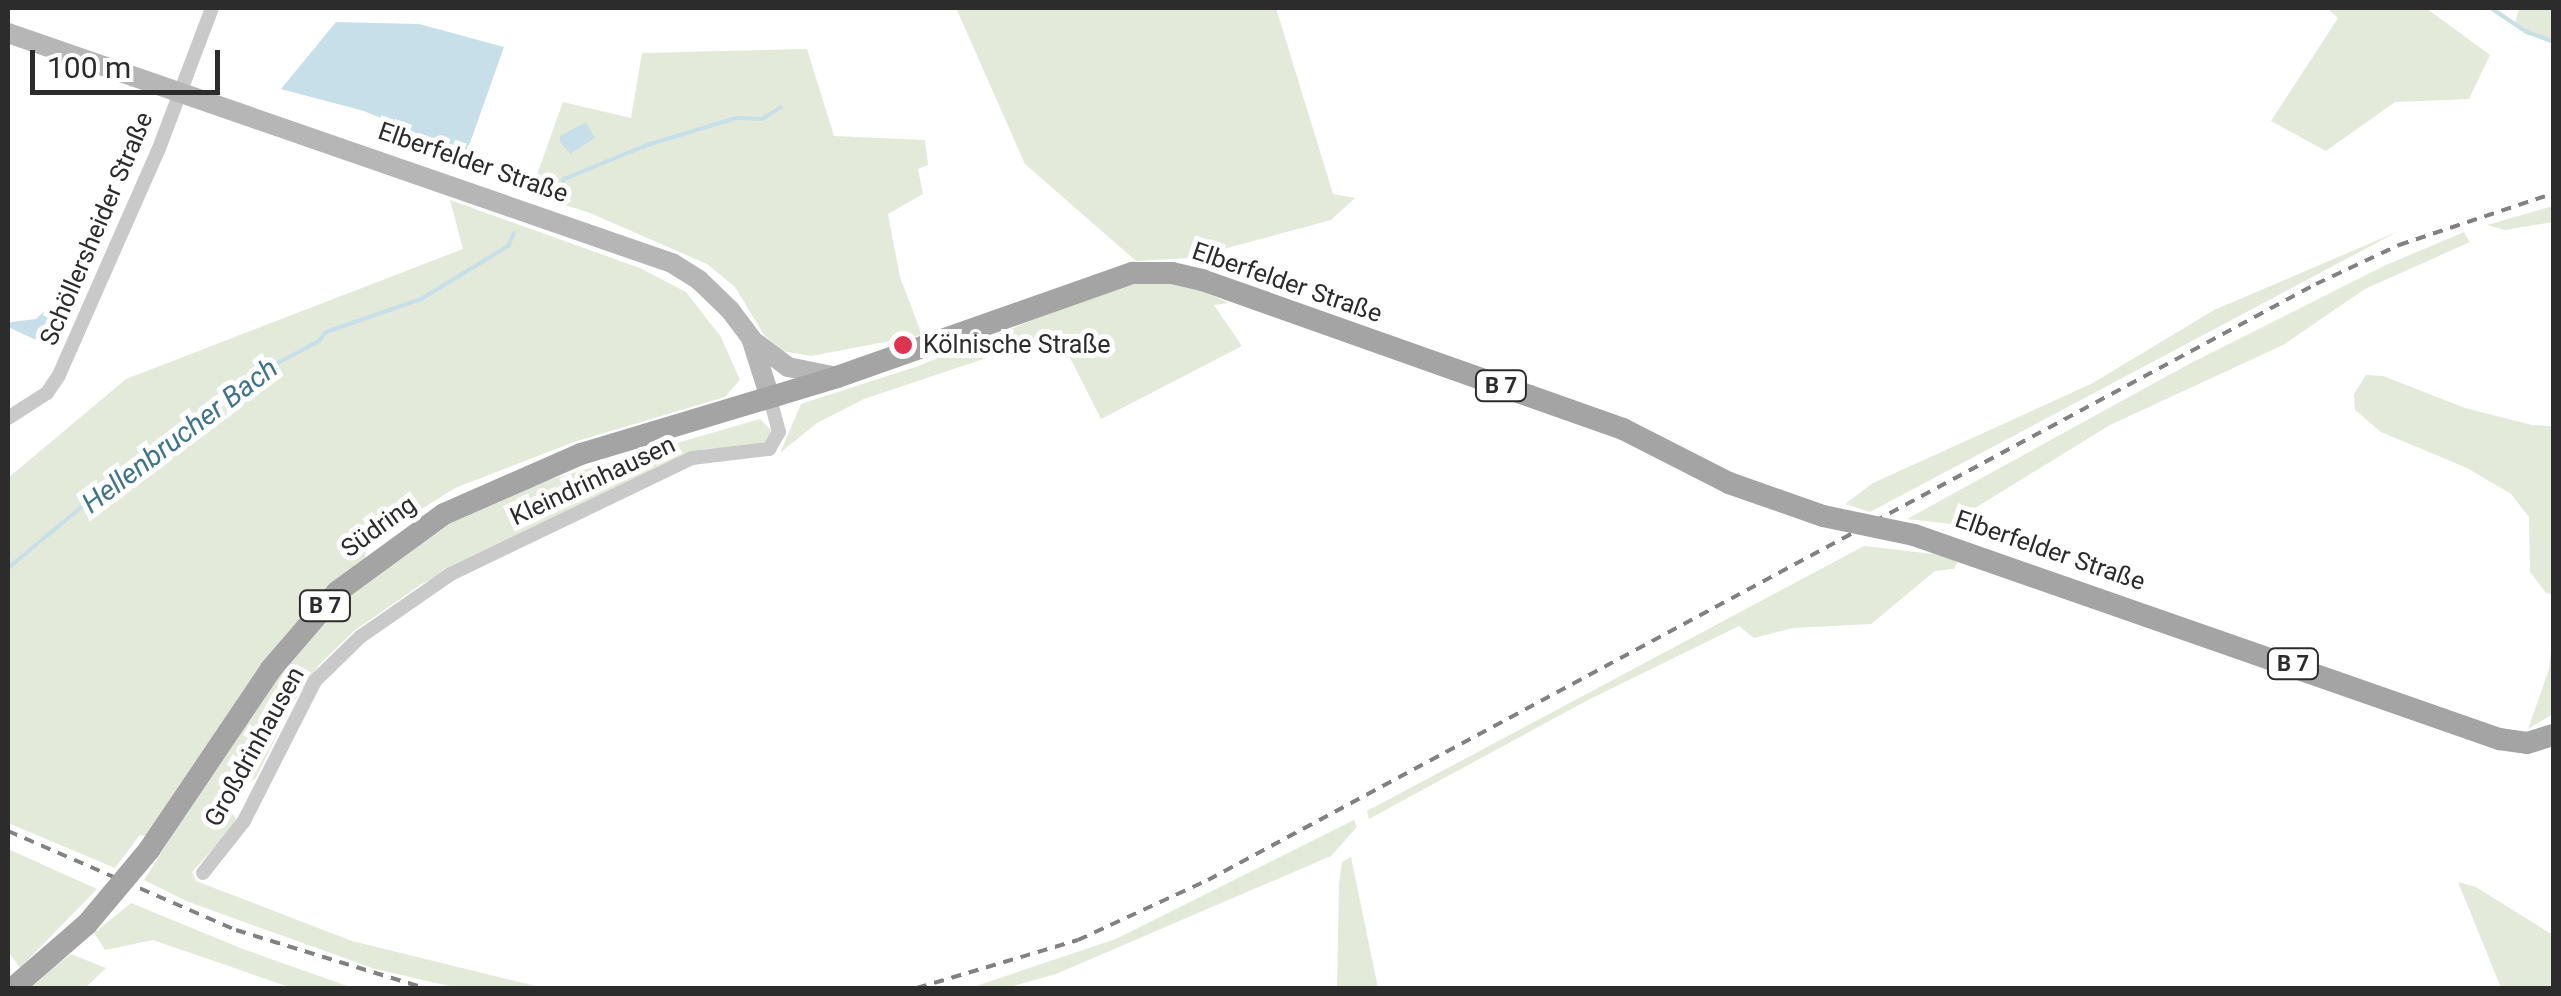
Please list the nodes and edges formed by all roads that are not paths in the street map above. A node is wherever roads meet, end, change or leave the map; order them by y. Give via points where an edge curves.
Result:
1 (212, 8) edge
2 (8, 33) edge
3 (180, 93) junction
4 (750, 338) junction
5 (837, 377) junction
6 (770, 398) junction
7 (8, 418) edge
8 (500, 550) joint
9 (2554, 735) edge
10 (203, 873) dead end
11 (13, 988) edge

1 - 3 street, Schöllersheider Straße
2 - 3 street, Elberfelder Straße
3 - 4 street, Elberfelder Straße via 672,263 718,296
3 - 7 street, Schöllersheider Straße via 59,374 47,393
4 - 5 street via 788,366
4 - 6 street, Elberfelder Straße
5 - 6 main road, Elberfelder Straße / B 7
5 - 9 main road, Elberfelder Straße / B 7, bridge via 1115,278 1172,273 1623,429 1729,483 1823,516 1914,534 2499,738 2527,743
6 - 8 street, Kleindrinhausen via 779,432 769,450 692,458
6 - 11 main road, Südring / B 7, bridge via 581,454 488,492 400,543 337,592 271,669 150,850 87,924
8 - 10 street, Großdrinhausen via 406,604 329,664 302,702 244,821

